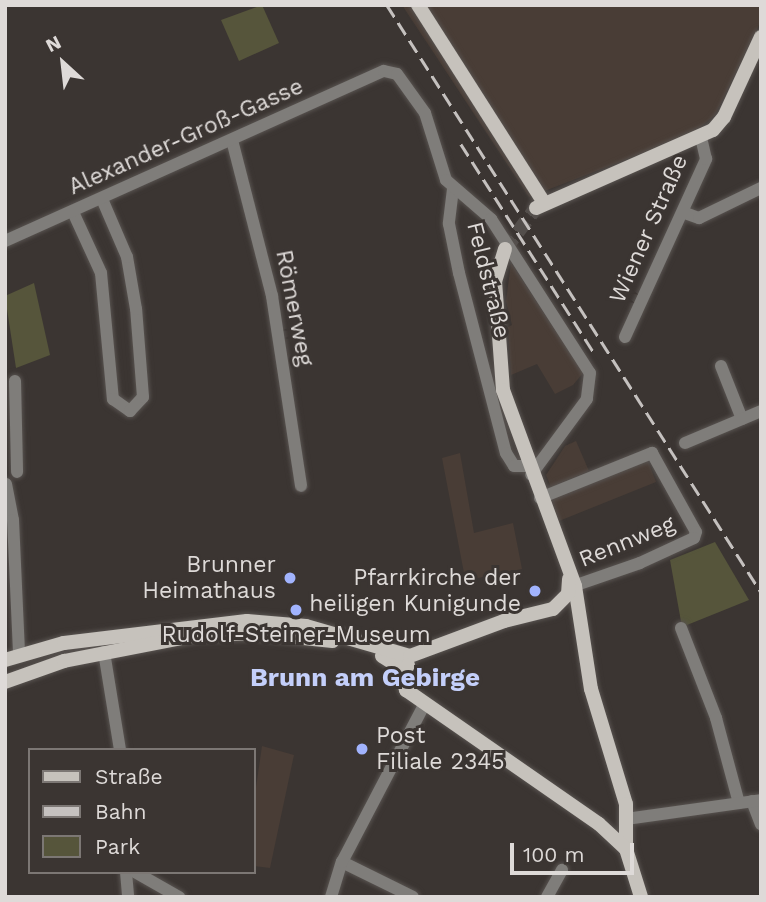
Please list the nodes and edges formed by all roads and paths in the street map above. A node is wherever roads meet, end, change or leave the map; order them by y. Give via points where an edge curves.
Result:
1 (418, 5) edge
2 (761, 37) edge
3 (701, 138) junction
4 (232, 141) junction
5 (761, 188) edge
6 (453, 189) junction
7 (102, 199) junction
8 (73, 212) junction
9 (685, 213) junction
10 (5, 241) edge
11 (505, 249) tunnel mouth
12 (625, 337) dead end
13 (720, 366) dead end
14 (15, 381) dead end
15 (761, 411) edge
16 (743, 419) junction
17 (10, 425) edge
18 (685, 443) dead end
19 (529, 470) junction
20 (17, 472) dead end
21 (6, 484) edge
22 (301, 486) dead end
23 (540, 498) junction
24 (572, 587) junction
25 (553, 609) junction
26 (583, 626) junction
27 (217, 628) junction
28 (681, 628) dead end
29 (103, 645) junction
30 (429, 651) junction
31 (12, 657) edge
32 (404, 670) junction
33 (5, 682) edge
34 (425, 703) junction
35 (120, 748) edge
36 (751, 801) edge
37 (626, 819) junction
38 (599, 824) junction
39 (761, 824) edge
40 (626, 849) junction
41 (342, 862) junction
42 (562, 870) dead end
43 (126, 874) edge
44 (139, 874) edge
45 (128, 897) edge
46 (179, 897) edge
47 (331, 897) edge
48 (413, 897) edge
49 (547, 897) edge
50 (641, 897) edge

1 - 3 main road, Wiener Straße via 539,205
2 - 3 main road, Wiener Straße via 724,117
3 - 9 street, Wiener Straße via 706,159
4 - 6 street, Alexander-Groß-Gasse via 384,71 397,74 409,85 425,113 439,164
4 - 7 street, Alexander-Groß-Gasse
4 - 22 street, Römerweg via 272,296
5 - 9 street via 699,218
6 - 19 street, Feldstraße via 449,225 506,453 514,466
6 - 19 street via 494,222 592,380 592,390
7 - 8 street, Alexander-Groß-Gasse
7 - 8 street via 127,257 136,309 143,397 130,411 113,399 101,274
8 - 10 street, Alexander-Groß-Gasse
9 - 12 street, Wiener Straße
11 - 19 main road via 495,281 500,376
13 - 16 street
14 - 17 street
15 - 16 street
16 - 18 street
17 - 20 street
19 - 23 main road
21 - 31 street via 12,520
23 - 24 main road
23 - 24 street, Rennweg via 652,453 696,532 694,538
24 - 25 main road
24 - 26 main road
25 - 26 main road via 566,611
25 - 30 main road via 504,621
26 - 37 main road via 596,712 619,777
27 - 29 main road
27 - 30 main road via 274,621 338,633 402,656
27 - 32 main road via 346,643
28 - 36 street
29 - 31 main road
29 - 33 main road
29 - 35 street
30 - 32 main road via 412,659
32 - 34 main road via 406,690
34 - 38 main road
34 - 41 street
36 - 37 street
36 - 39 street
37 - 38 main road
37 - 40 main road
38 - 40 main road
40 - 50 main road
41 - 47 street
41 - 48 street
42 - 49 street
43 - 45 street
44 - 46 street

